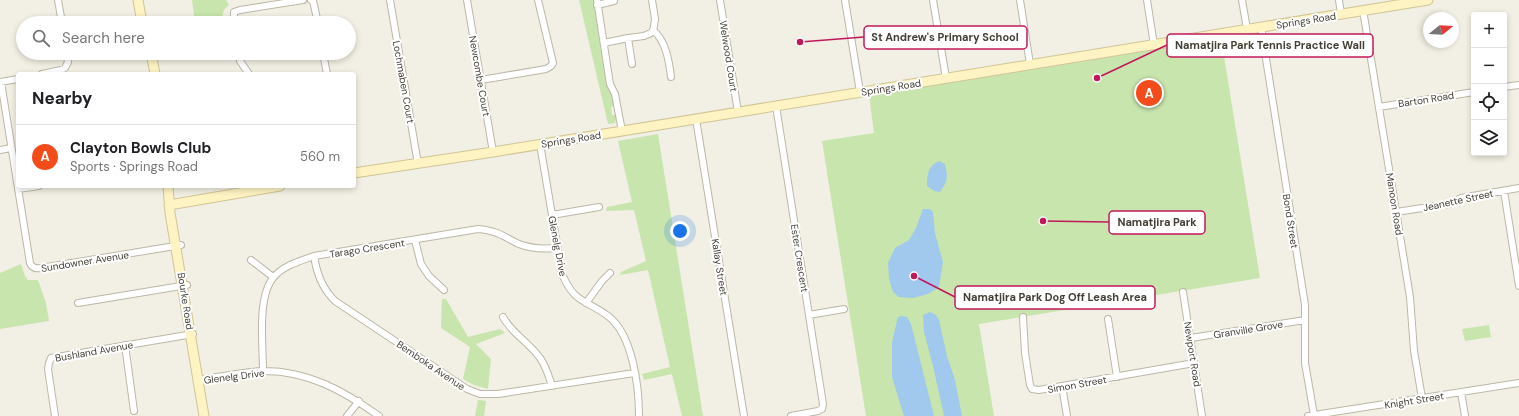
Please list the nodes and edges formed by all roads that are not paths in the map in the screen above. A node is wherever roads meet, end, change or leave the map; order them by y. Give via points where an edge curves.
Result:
1 (58, 0) edge
2 (138, 0) edge
3 (143, 0) edge
4 (303, 0) edge
5 (311, 0) edge
6 (390, 0) edge
7 (467, 0) edge
8 (538, 0) edge
9 (652, 0) edge
10 (720, 0) edge
11 (845, 0) edge
12 (933, 0) edge
13 (1020, 0) edge
14 (1147, 0) edge
15 (1242, 0) edge
16 (1339, 0) edge
17 (1428, 0) edge
18 (614, 1) edge
19 (1415, 1) edge
20 (597, 2) edge
21 (1364, 10) junction
22 (1341, 14) junction
23 (61, 16) edge
24 (141, 16) edge
25 (146, 16) edge
26 (234, 16) edge
27 (317, 16) edge
28 (1261, 27) junction
29 (1247, 29) junction
30 (654, 30) junction
31 (628, 38) junction
32 (604, 43) junction
33 (1154, 45) junction
34 (68, 60) edge
35 (147, 60) edge
36 (152, 60) edge
37 (240, 60) edge
38 (324, 60) edge
39 (632, 64) dead end
40 (1030, 64) junction
41 (52, 72) edge
42 (150, 72) edge
43 (155, 72) edge
44 (248, 72) edge
45 (327, 72) edge
46 (671, 77) dead end
47 (946, 78) junction
48 (16, 79) edge
49 (482, 80) junction
50 (1, 82) edge
51 (1519, 84) edge
52 (1507, 86) edge
53 (860, 92) junction
54 (1471, 92) edge
55 (776, 106) junction
56 (1379, 107) junction
57 (738, 112) junction
58 (696, 119) junction
59 (622, 131) junction
60 (540, 144) junction
61 (11, 148) junction
62 (0, 150) edge
63 (493, 152) junction
64 (418, 164) junction
65 (356, 173) edge
66 (16, 177) edge
67 (25, 188) edge
68 (168, 188) edge
69 (173, 188) edge
70 (268, 188) edge
71 (1519, 188) edge
72 (18, 189) joint
73 (1504, 191) junction
74 (172, 204) junction
75 (598, 207) dead end
76 (1396, 212) junction
77 (552, 215) junction
78 (415, 240) junction
79 (178, 246) junction
80 (557, 248) junction
81 (314, 256) junction
82 (251, 260) dead end
83 (610, 272) dead end
84 (273, 277) junction
85 (185, 285) junction
86 (1519, 286) edge
87 (444, 290) dead end
88 (1183, 292) dead end
89 (78, 303) dead end
90 (586, 304) junction
91 (844, 309) dead end
92 (809, 315) junction
93 (502, 317) dead end
94 (1023, 317) dead end
95 (1108, 319) dead end
96 (1305, 320) junction
97 (193, 334) junction
98 (1191, 338) junction
99 (125, 346) junction
100 (1194, 363) junction
101 (263, 371) junction
102 (634, 373) junction
103 (1117, 377) junction
104 (200, 379) junction
105 (1519, 383) edge
106 (552, 386) junction
107 (1062, 386) junction
108 (1461, 392) junction
109 (1422, 398) junction
110 (359, 401) junction
111 (134, 411) dead end
112 (1341, 414) edge
113 (55, 416) edge
114 (204, 416) edge
115 (208, 416) edge
116 (348, 416) edge
117 (379, 416) edge
118 (639, 416) edge
119 (744, 416) edge
120 (791, 416) edge
121 (1067, 416) edge
122 (1202, 416) edge
123 (1311, 416) edge
124 (1465, 416) edge

1 - 23 street
2 - 24 main road
3 - 25 main road
4 - 26 street via 240,10 234,12
5 - 27 street
6 - 64 street, Lochmaben Court
7 - 49 street, Newcombe Court
8 - 49 street via 553,63 551,66
9 - 30 street
10 - 57 street, Welwood Court
11 - 53 street
12 - 47 street
13 - 40 street
14 - 33 street
15 - 29 street
16 - 22 street
17 - 19 main road, Springs Road
18 - 20 street
19 - 21 main road, Springs Road
20 - 32 street
21 - 22 main road, Springs Road
21 - 56 street, Manoon Road
22 - 28 main road, Springs Road
28 - 29 main road, Springs Road
28 - 96 street, Bond Street
29 - 33 main road, Springs Road
30 - 31 street via 644,36
30 - 46 street via 661,37
31 - 32 street
31 - 39 street
32 - 59 street via 610,84 615,94
33 - 40 main road, Springs Road
34 - 41 street via 65,68
35 - 42 main road
36 - 43 main road
37 - 44 street
38 - 45 street
40 - 47 main road, Springs Road
47 - 53 main road, Springs Road
48 - 50 street
49 - 63 street, Newcombe Court
50 - 61 street, Sundowner Avenue
51 - 52 street
53 - 55 main road, Springs Road
54 - 56 street, Barton Road
55 - 57 main road, Springs Road
55 - 92 street, Ester Crescent
56 - 76 street, Manoon Road
57 - 58 main road, Springs Road
58 - 59 main road, Springs Road
58 - 119 street, Kallay Street
59 - 60 main road, Springs Road
60 - 63 main road, Springs Road
60 - 77 street, Glenelg Drive
61 - 62 street
61 - 66 street, Sundowner Avenue
63 - 64 main road, Springs Road
64 - 65 main road, Springs Road
67 - 72 street
68 - 74 main road, Bourke Road
69 - 74 main road, Bourke Road
70 - 74 main road
71 - 73 street, Jeanette Street
72 - 79 street, Sundowner Avenue via 30,262 36,268
73 - 76 street, Jeanette Street via 1461,198 1449,204
73 - 86 street
74 - 79 main road, Bourke Road
75 - 77 street
76 - 109 street, Manoon Road via 1410,297 1414,351
77 - 80 street, Glenelg Drive
78 - 80 street, Tarago Crescent via 478,229 491,230 520,244 539,249
78 - 81 street, Tarago Crescent
78 - 87 street via 421,264
79 - 85 main road, Bourke Road
80 - 90 street, Glenelg Drive via 567,285 575,296
81 - 84 street, Tarago Crescent via 286,267
81 - 106 street, Bemboka Avenue via 322,284 335,300 467,389 480,394 498,394
82 - 84 street
83 - 90 street
84 - 101 street via 265,294 262,310
85 - 89 street
85 - 97 main road, Bourke Road
88 - 98 street, Newport Road
90 - 102 street, Glenelg Drive via 609,317 620,328 629,349
91 - 92 street
92 - 120 street, Ester Crescent via 824,411
93 - 106 street via 512,331 540,358
94 - 107 street, Simon Street via 1025,353 1032,389
95 - 103 street
96 - 98 street, Granville Grove
96 - 123 street, Bond Street via 1305,364
97 - 99 street, Bushland Avenue
97 - 104 main road, Bourke Road
98 - 100 street, Newport Road
99 - 111 street
99 - 113 street, Bushland Avenue via 51,358 48,369
100 - 103 street, Simon Street
100 - 122 street, Newport Road
101 - 104 street, Glenelg Drive
101 - 110 street, Glenelg Drive via 313,379
102 - 106 street, Bemboka Avenue
102 - 118 street, Glenelg Drive
103 - 107 street, Simon Street
104 - 114 main road, Bourke Road
104 - 115 main road, Bourke Road
105 - 108 street, Knight Street
107 - 121 street
108 - 109 street, Knight Street
108 - 124 street
109 - 112 street, Knight Street
110 - 116 street
110 - 117 street, Glenelg Drive
112 - 123 street, Knight Street

